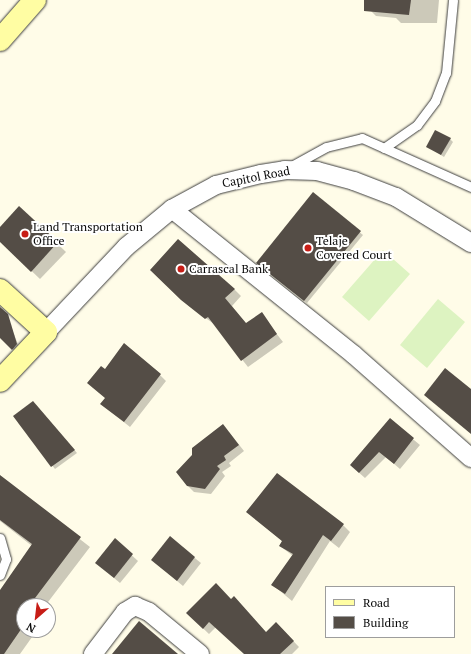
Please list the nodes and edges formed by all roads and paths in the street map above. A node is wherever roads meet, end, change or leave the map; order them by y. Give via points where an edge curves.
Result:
1 (35, 0) edge
2 (453, 0) edge
3 (0, 40) edge
4 (384, 148) junction
5 (285, 170) junction
6 (471, 187) edge
7 (172, 208) junction
8 (471, 243) edge
9 (0, 290) edge
10 (46, 332) junction
11 (0, 381) edge
12 (471, 458) edge
13 (0, 538) edge
14 (0, 575) edge
15 (93, 654) edge
16 (200, 654) edge

1 - 3 main road
2 - 4 lane via 446,73 435,101 417,125
4 - 5 lane via 362,138 347,140 308,156
4 - 6 lane
5 - 7 street, Capitol Road via 216,185
5 - 8 street, Capitol Road via 317,171 396,197
7 - 10 street, Capitol Road via 126,247
7 - 12 street via 354,355
9 - 10 main road
10 - 11 main road
13 - 14 lane via 6,547 6,559
15 - 16 street via 131,607 150,612

